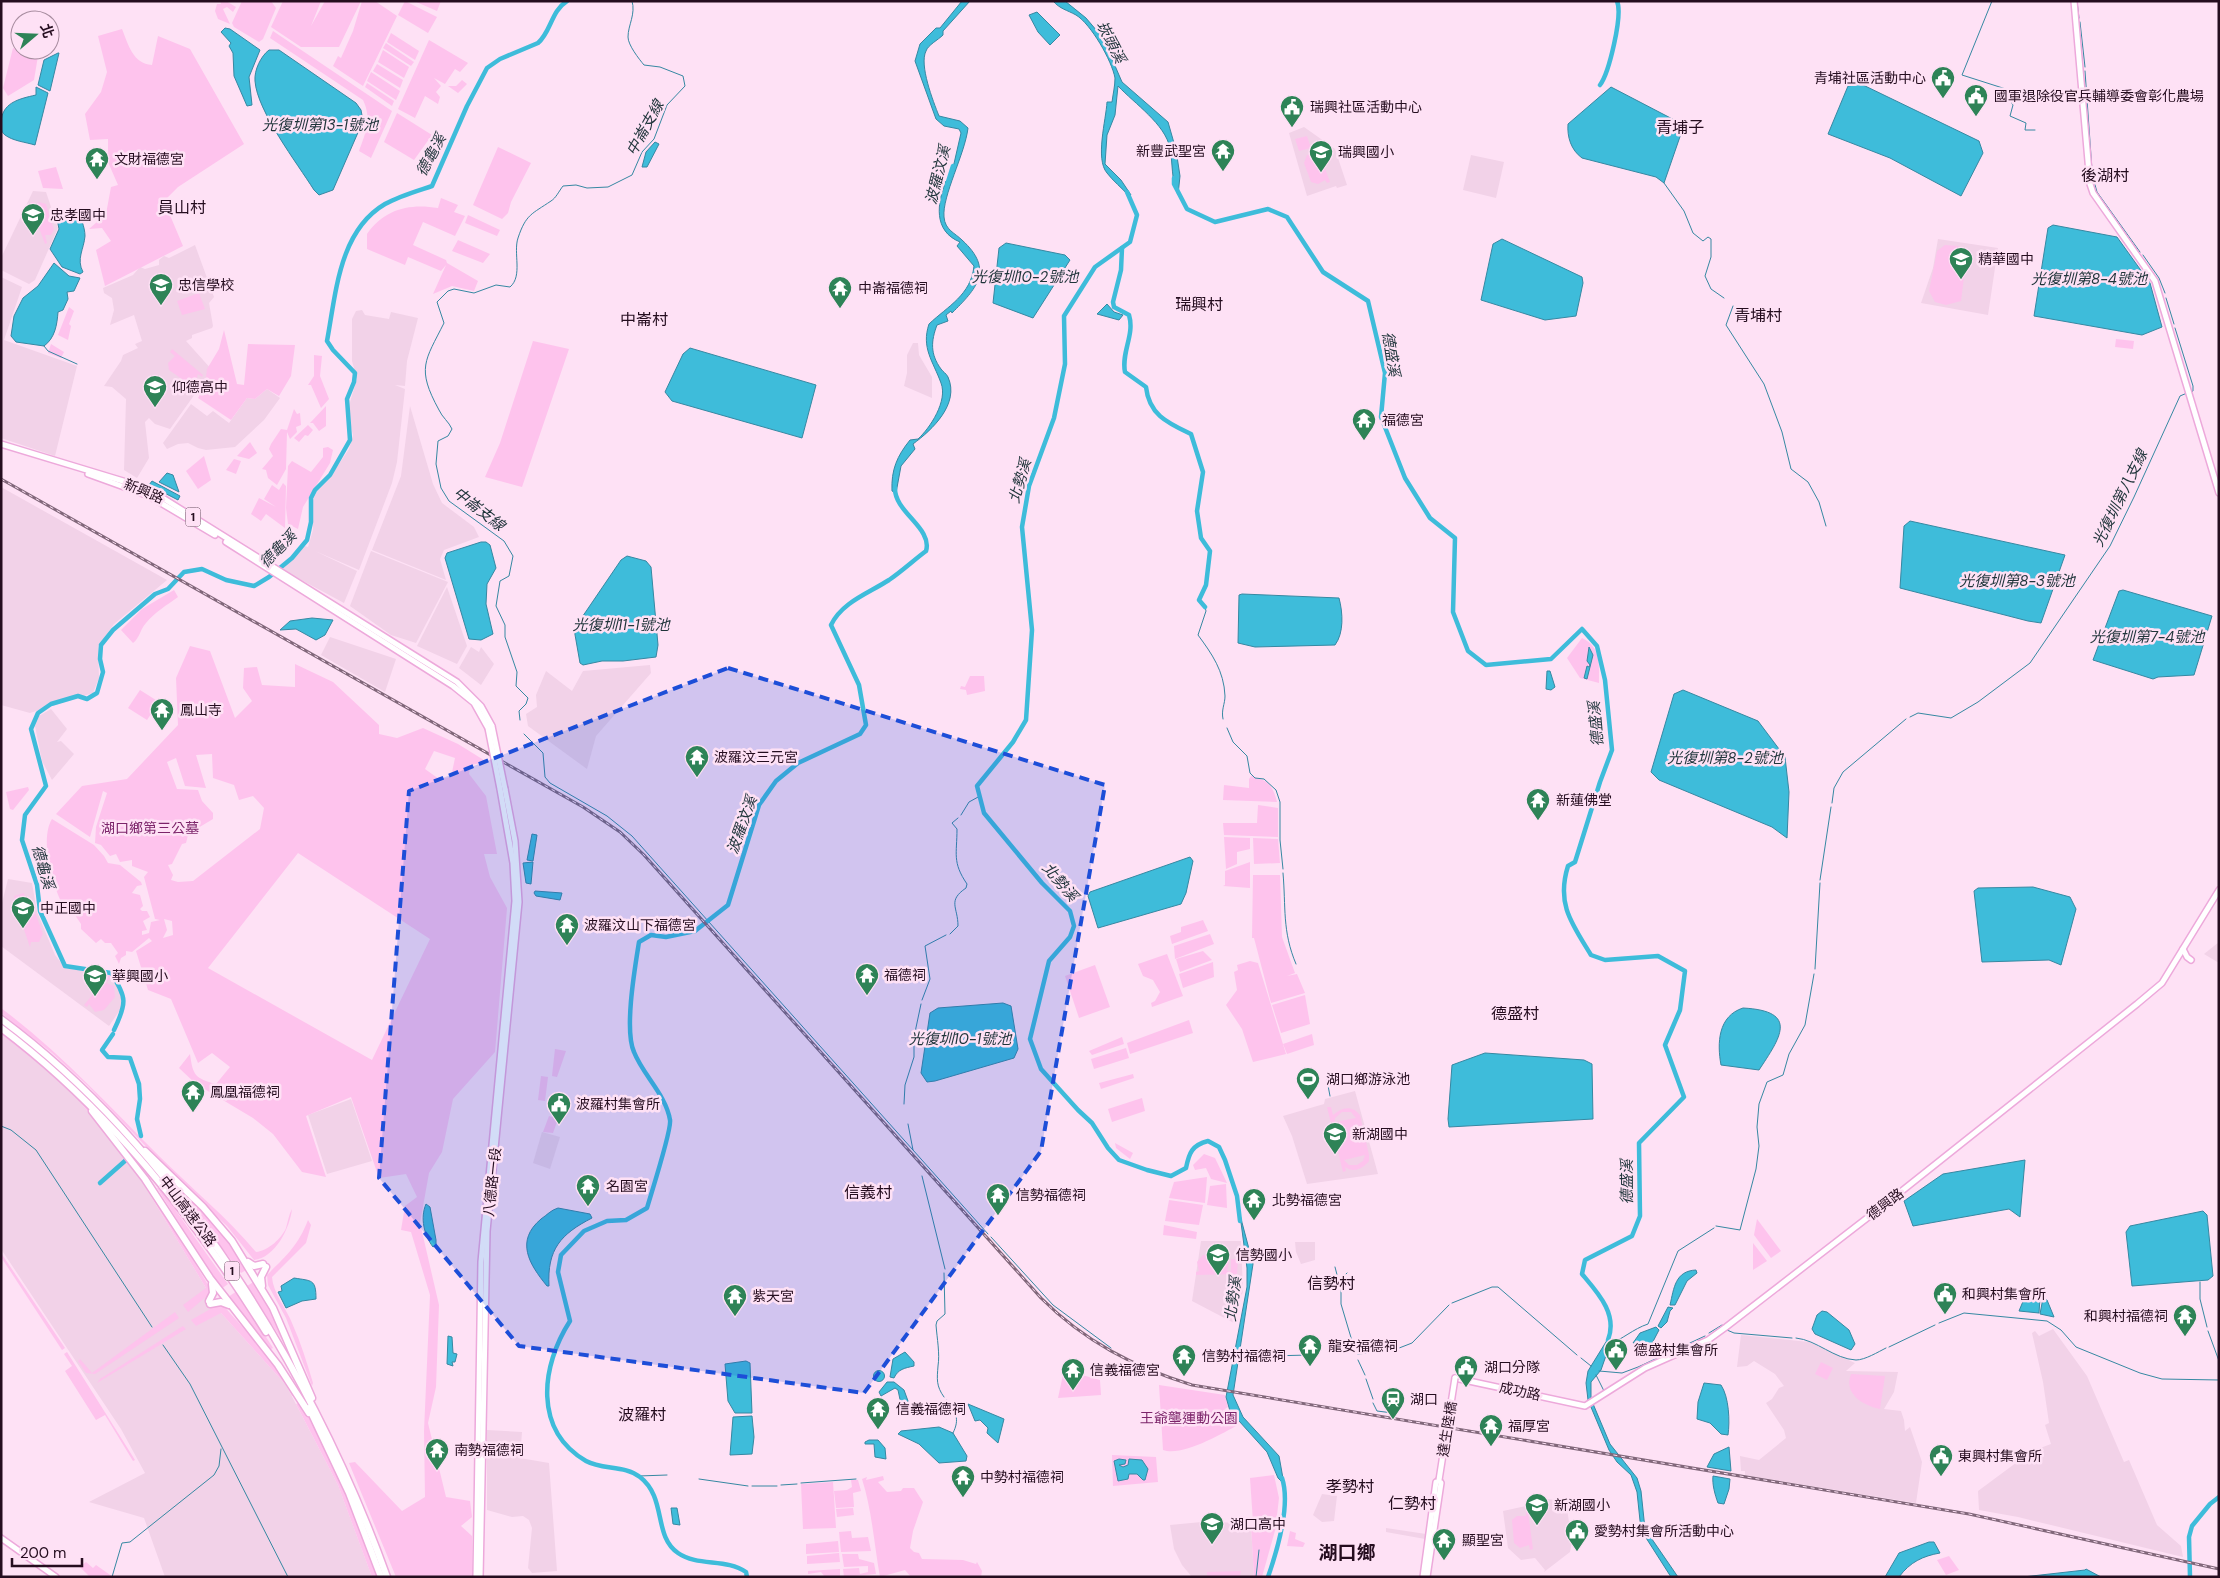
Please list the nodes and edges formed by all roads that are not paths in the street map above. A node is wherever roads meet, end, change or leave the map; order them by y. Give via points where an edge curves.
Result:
1 (2074, 1) edge
2 (1, 445) edge
3 (2219, 493) edge
4 (280, 574) junction
5 (490, 727) junction
6 (503, 789) junction
7 (2219, 890) edge
8 (2184, 950) junction
9 (2191, 960) dead end
10 (1, 1019) edge
11 (1, 1028) edge
12 (70, 1084) junction
13 (93, 1098) junction
14 (242, 1256) junction
15 (210, 1278) junction
16 (263, 1290) junction
17 (229, 1304) junction
18 (1455, 1378) joint
19 (1585, 1406) joint
20 (318, 1430) junction
21 (329, 1435) junction
22 (1, 1538) edge
23 (56, 1577) edge
24 (381, 1577) edge
25 (387, 1577) edge
26 (476, 1577) edge
27 (480, 1577) edge
28 (1425, 1577) edge

1 - 3 main road via 2090,184 2096,198 2155,280
2 - 4 main road, 新興路 / 1 via 140,492 171,507
4 - 5 main road, 1 via 454,686 474,703
4 - 5 main road, 1 via 457,682 476,699
5 - 6 main road, 1, bridge
6 - 26 main road, 八德路一段 / 1 via 515,901 482,1239
6 - 27 main road, 八德路一段 / 1 via 515,841 519,902 487,1231
7 - 8 main road, 德興路
8 - 9 main road
8 - 19 main road, 德興路 via 2162,983 2008,1108 1726,1327 1708,1340 1645,1368
10 - 13 highway, 中山高速公路 / 1 via 27,1038
11 - 12 highway, 中山高速公路 / 1
12 - 15 highway via 146,1179
12 - 20 highway, 中山高速公路 / 1 via 150,1170 247,1301 298,1386
13 - 14 highway via 220,1225
13 - 21 highway, 中山高速公路 / 1 via 181,1199 214,1245 263,1318
14 - 16 highway
14 - 16 highway via 254,1266 265,1265 261,1280
15 - 17 highway
15 - 17 highway via 214,1288 210,1303
16 - 21 highway
17 - 20 highway via 278,1365
18 - 19 main road, 成功路
18 - 28 main road, 達生陸橋, bridge via 1439,1480 1436,1482
20 - 24 highway, 中山高速公路 / 1 via 349,1493
21 - 25 highway, 中山高速公路 / 1
22 - 23 main road

